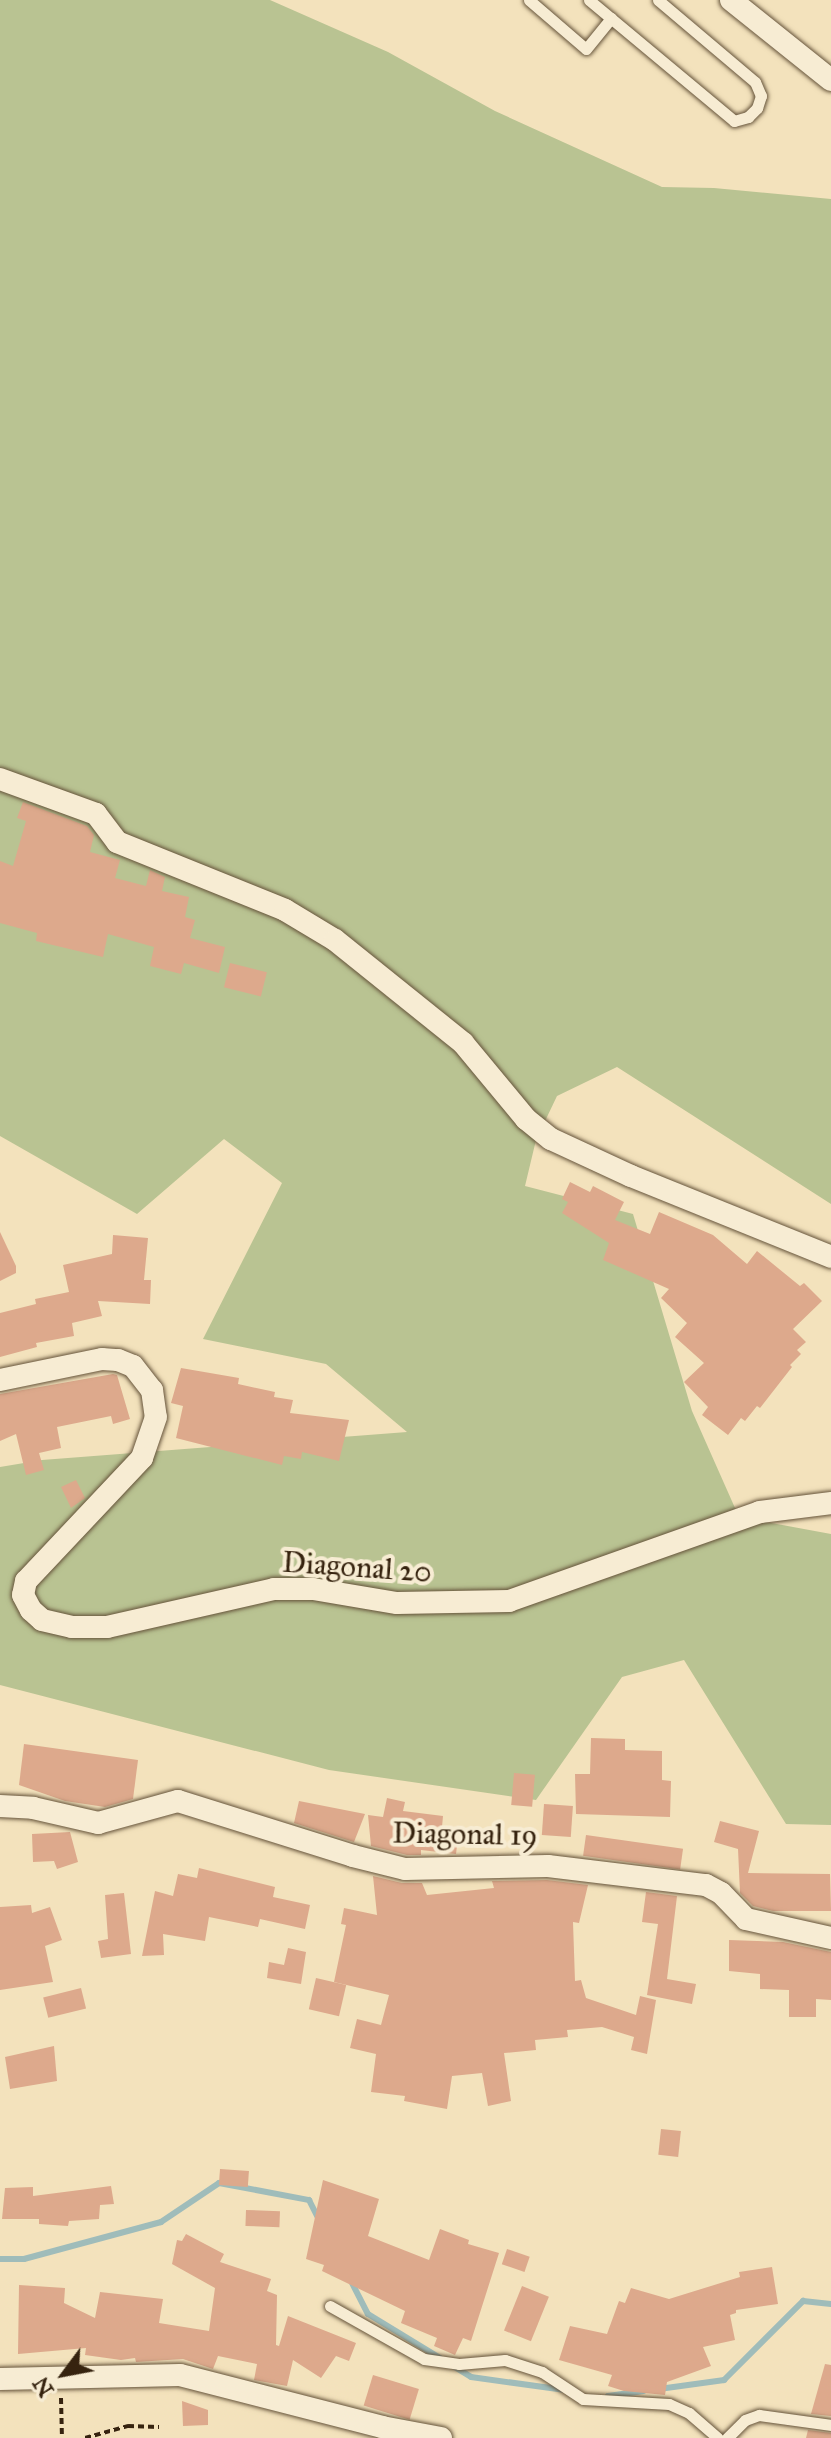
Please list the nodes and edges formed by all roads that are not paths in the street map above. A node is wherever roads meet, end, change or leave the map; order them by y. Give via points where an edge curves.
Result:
1 (529, 0) edge
2 (589, 0) edge
3 (658, 0) edge
4 (731, 0) edge
5 (611, 18) junction
6 (831, 80) edge
7 (0, 779) edge
8 (830, 1260) edge
9 (0, 1380) edge
10 (831, 1503) edge
11 (0, 1806) edge
12 (831, 1938) edge
13 (330, 2306) dead end
14 (0, 2379) edge
15 (831, 2425) edge
16 (441, 2438) edge
17 (718, 2438) edge
18 (727, 2438) edge

1 - 5 lane via 586,49
2 - 5 lane
3 - 5 lane via 755,82 761,96 748,117 734,121
4 - 6 street
7 - 8 street via 96,814 117,842 285,910 335,940 463,1043 526,1119 551,1139
9 - 10 street, Diagonal 20 via 118,1360 133,1366 152,1390 155,1406 147,1449 26,1581 25,1603 42,1620 82,1628 274,1589 313,1589 397,1603 509,1601 760,1512
11 - 12 street, Diagonal 19 via 98,1823 178,1801 405,1869 548,1866 706,1885 746,1919
13 - 17 lane via 424,2359 459,2364 505,2360 542,2372 583,2399 669,2404 689,2413
14 - 16 street via 180,2375
15 - 18 lane via 759,2415 745,2420

